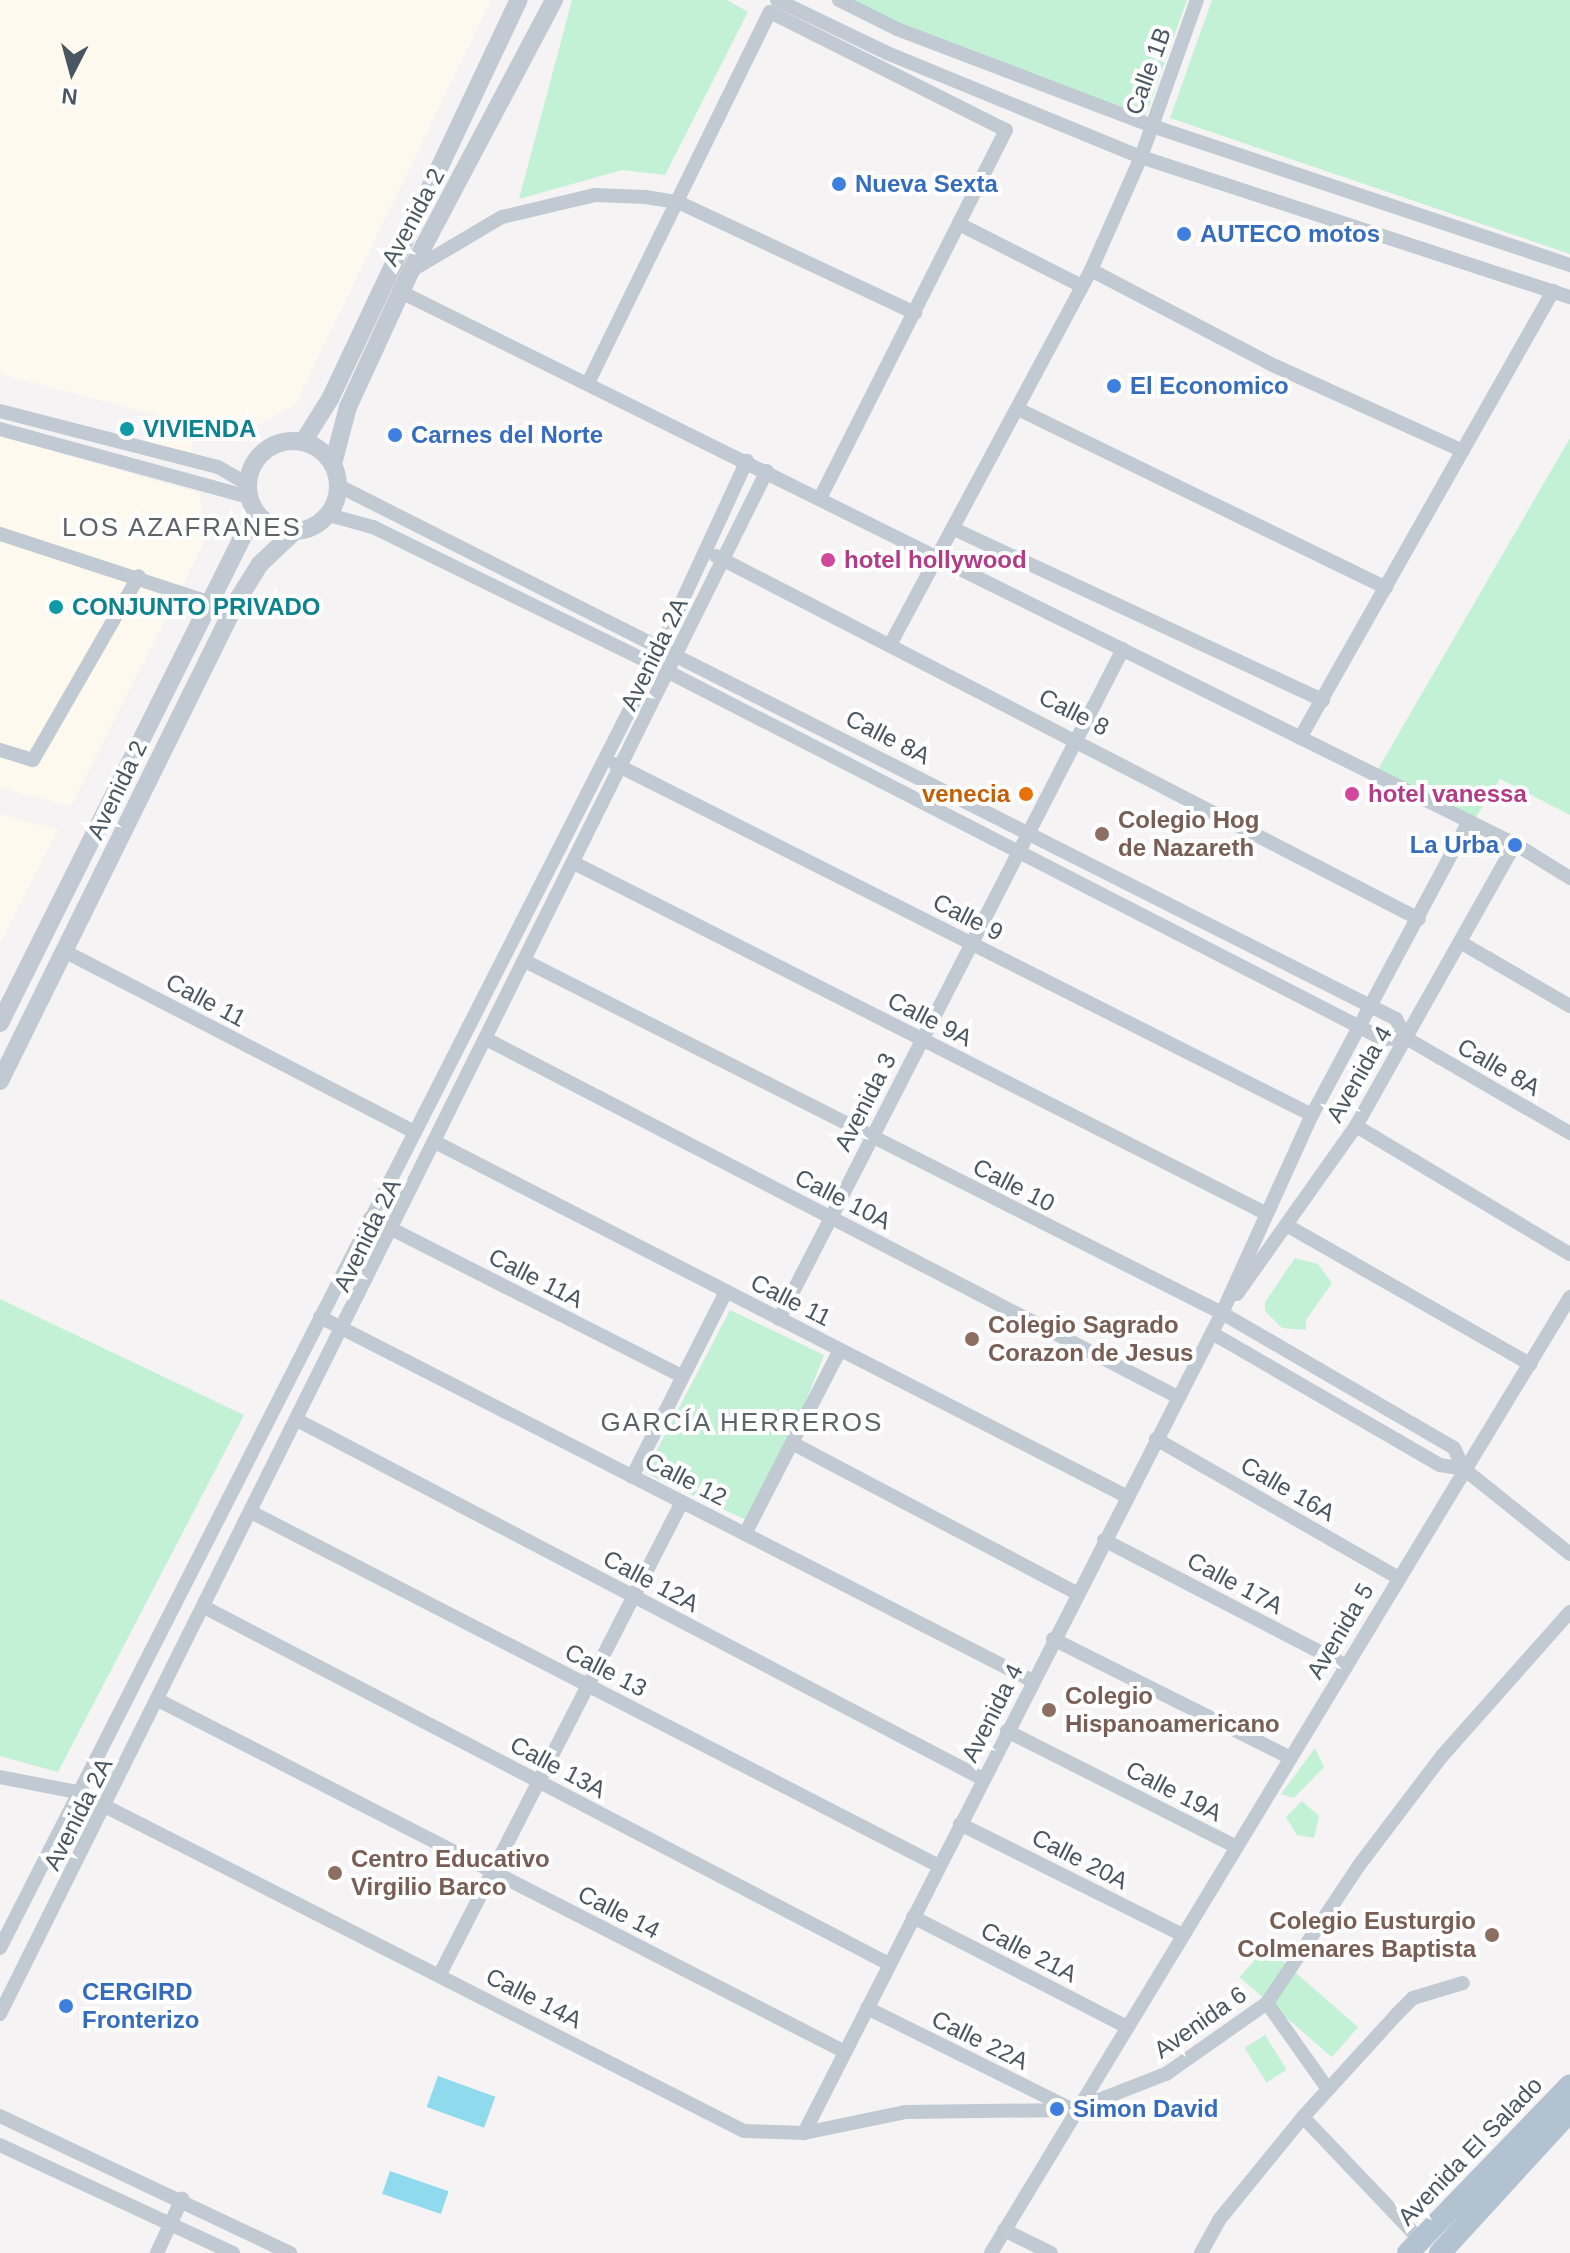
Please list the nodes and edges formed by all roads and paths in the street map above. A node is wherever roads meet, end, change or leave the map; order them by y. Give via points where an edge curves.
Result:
1 (519, 0) edge
2 (554, 0) edge
3 (777, 0) edge
4 (839, 0) edge
5 (1197, 0) edge
6 (1152, 126) junction
7 (1141, 157) junction
8 (678, 202) junction
9 (959, 224) junction
10 (1570, 265) edge
11 (1091, 270) junction
12 (410, 272) junction
13 (1082, 286) junction
14 (1553, 291) junction
15 (401, 292) junction
16 (1570, 297) edge
17 (915, 313) junction
18 (588, 383) junction
19 (1020, 410) junction
20 (0, 411) edge
21 (0, 429) edge
22 (303, 442) junction
23 (1463, 451) junction
24 (747, 461) junction
25 (333, 464) junction
26 (767, 471) junction
27 (339, 486) junction
28 (251, 498) junction
29 (820, 498) junction
30 (329, 515) junction
31 (954, 529) junction
32 (294, 532) junction
33 (0, 534) edge
34 (705, 550) junction
35 (938, 557) junction
36 (724, 560) junction
37 (139, 576) junction
38 (1386, 588) junction
39 (211, 603) junction
40 (891, 643) junction
41 (660, 645) junction
42 (1123, 649) junction
43 (679, 654) junction
44 (653, 664) junction
45 (670, 674) junction
46 (1323, 700) junction
47 (1077, 738) junction
48 (1300, 738) junction
49 (0, 750) edge
50 (604, 759) junction
51 (623, 768) junction
52 (1469, 821) junction
53 (1028, 834) junction
54 (1515, 844) junction
55 (1018, 854) junction
56 (576, 864) junction
57 (1570, 878) edge
58 (1419, 919) junction
59 (1460, 942) junction
60 (972, 944) junction
61 (64, 951) junction
62 (527, 962) junction
63 (1570, 1006) edge
64 (1370, 1007) junction
65 (0, 1023) edge
66 (1358, 1026) junction
67 (1406, 1038) junction
68 (922, 1039) junction
69 (488, 1040) junction
70 (0, 1081) edge
71 (1312, 1115) junction
72 (1356, 1126) junction
73 (414, 1132) junction
74 (1570, 1133) edge
75 (872, 1138) junction
76 (437, 1143) junction
77 (1265, 1213) junction
78 (831, 1217) junction
79 (370, 1218) junction
80 (1288, 1226) junction
81 (393, 1231) junction
82 (1570, 1254) edge
83 (726, 1292) junction
84 (1570, 1297) edge
85 (1222, 1313) junction
86 (320, 1317) junction
87 (779, 1319) junction
88 (344, 1330) junction
89 (1212, 1333) junction
90 (840, 1350) junction
91 (1530, 1364) junction
92 (682, 1376) junction
93 (1178, 1397) junction
94 (299, 1421) junction
95 (1156, 1439) junction
96 (792, 1443) junction
97 (1464, 1469) junction
98 (632, 1477) junction
99 (1126, 1496) junction
100 (682, 1502) junction
101 (253, 1513) junction
102 (745, 1534) junction
103 (1104, 1540) junction
104 (1570, 1554) edge
105 (1399, 1578) junction
106 (1077, 1593) junction
107 (633, 1596) junction
108 (206, 1608) junction
109 (1570, 1612) edge
110 (1053, 1639) junction
111 (1345, 1665) junction
112 (1033, 1681) junction
113 (588, 1686) junction
114 (160, 1701) junction
115 (1007, 1731) junction
116 (1289, 1757) junction
117 (0, 1777) edge
118 (983, 1779) junction
119 (538, 1782) junction
120 (77, 1792) junction
121 (107, 1807) junction
122 (960, 1824) junction
123 (1235, 1846) junction
124 (939, 1866) junction
125 (492, 1871) junction
126 (913, 1917) junction
127 (1181, 1934) junction
128 (0, 1950) edge
129 (26, 1964) junction
130 (889, 1964) junction
131 (440, 1974) junction
132 (1463, 1983) dead end
133 (1267, 2003) junction
134 (867, 2008) junction
135 (0, 2014) edge
136 (1125, 2026) junction
137 (845, 2052) junction
138 (1570, 2085) edge
139 (1328, 2089) junction
140 (1073, 2110) junction
141 (1570, 2111) edge
142 (0, 2116) edge
143 (1303, 2117) junction
144 (804, 2133) junction
145 (0, 2145) edge
146 (182, 2199) junction
147 (171, 2223) junction
148 (1004, 2230) junction
149 (1414, 2246) edge
150 (157, 2253) edge
151 (233, 2253) edge
152 (290, 2253) edge
153 (991, 2253) edge
154 (1051, 2253) edge
155 (1201, 2253) edge
156 (1440, 2253) edge

1 - 22 street, Avenida 2 via 330,399
2 - 12 street, Avenida 2
3 - 7 street via 887,53
4 - 6 street via 948,50
5 - 6 street, Calle 1B
6 - 7 street, Calle 1B
6 - 10 street
7 - 11 street, Calle 1B
7 - 14 street
8 - 9 street via 770,12 1006,130
8 - 12 street via 595,195 559,201 502,217
8 - 17 street
8 - 18 street
9 - 13 street
9 - 17 street
11 - 13 street, Calle 1B
11 - 23 street via 1275,366
12 - 15 street, Avenida 2
13 - 19 street, Calle 1B
14 - 16 street
14 - 23 street
15 - 18 street
15 - 25 street, Avenida 2 via 348,407
17 - 29 street
18 - 24 street
19 - 31 street, Calle 1B
19 - 38 street
20 - 28 street via 218,467
21 - 28 street
22 - 25 street
22 - 28 street via 272,446 259,456
23 - 38 street
24 - 26 street
24 - 34 street, Avenida 2A
25 - 27 street
26 - 29 street
26 - 36 street, Avenida 2A
27 - 30 street
27 - 41 street, Calle 8A
28 - 32 street via 279,530
28 - 39 street, Avenida 2
29 - 35 street
30 - 32 street
30 - 44 street, Calle 8A via 373,527
31 - 35 street, Calle 1B
31 - 46 street
32 - 61 street, Avenida 2 via 260,564 238,599
33 - 37 street
34 - 36 street, Calle 8
34 - 41 street, Avenida 2A
35 - 40 street, Calle 1B
35 - 42 street
36 - 40 street, Calle 8
36 - 43 street, Avenida 2A
37 - 39 street
37 - 49 street via 33,760
38 - 46 street
39 - 65 street, Avenida 2
40 - 47 street, Calle 8
41 - 43 street, Calle 8A
41 - 44 street, Avenida 2A
42 - 47 street, Avenida 3
42 - 48 street
43 - 45 street, Avenida 2A
43 - 53 street, Calle 8A
44 - 45 street, Calle 8A
44 - 50 street, Avenida 2A
45 - 51 street, Avenida 2A
45 - 55 street, Calle 8A
46 - 48 street
47 - 53 street, Avenida 3
47 - 58 street, Calle 8
48 - 52 street
50 - 51 street, Calle 9
50 - 73 street, Avenida 2A
51 - 56 street, Avenida 2A
51 - 60 street, Calle 9
52 - 54 street
52 - 58 street, Avenida 4
53 - 55 street, Avenida 3
53 - 64 street, Calle 8A
54 - 57 street
54 - 59 street, Avenida 4
55 - 60 street, Avenida 3
55 - 66 street, Calle 8A
56 - 62 street, Avenida 2A
56 - 68 street, Calle 9A
58 - 64 street, Avenida 4
59 - 63 street
59 - 67 street, Avenida 4
60 - 68 street, Avenida 3
60 - 71 street, Calle 9
61 - 70 street, Avenida 2
61 - 73 street, Calle 11
62 - 69 street, Avenida 2A
62 - 75 street, Calle 10
64 - 66 street, Avenida 4
64 - 67 street, Calle 8A via 1396,1019
66 - 67 street, Calle 8A via 1383,1039
66 - 71 street, Avenida 4
67 - 72 street, Avenida 4
67 - 74 street, Calle 8A
68 - 75 street, Avenida 3
68 - 77 street, Calle 9A
69 - 76 street, Avenida 2A
69 - 78 street, Calle 10A
71 - 77 street, Avenida 4
72 - 80 street, Avenida 4
72 - 82 street
73 - 79 street, Avenida 2A
75 - 78 street, Avenida 3
75 - 85 street, Calle 10
76 - 81 street, Avenida 2A
76 - 83 street, Calle 11
77 - 85 street, Avenida 4
78 - 87 street, Avenida 3
78 - 93 street, Calle 10A
79 - 81 street, Calle 11A
79 - 86 street, Avenida 2A
80 - 85 street, Avenida 4
80 - 91 street
81 - 88 street, Avenida 2A
81 - 92 street, Calle 11A
83 - 87 street, Calle 11
83 - 92 street
84 - 91 street, Avenida 5
85 - 89 street, Avenida 4
85 - 97 street, Calle 10 via 1454,1448
86 - 88 street, Calle 12
86 - 120 street, Avenida 2A
87 - 90 street, Calle 11
88 - 94 street, Avenida 2A
88 - 98 street, Calle 12
89 - 93 street, Avenida 4
89 - 97 street, Calle 10 via 1440,1465
90 - 96 street
90 - 99 street, Calle 11
91 - 97 street, Avenida 5
92 - 98 street
93 - 95 street, Avenida 4
94 - 101 street, Avenida 2A
94 - 107 street, Calle 12A
95 - 99 street, Avenida 4
95 - 105 street, Calle 16A
96 - 102 street
96 - 106 street
97 - 104 street, Calle 10
97 - 105 street, Avenida 5
98 - 100 street, Calle 12
99 - 103 street, Avenida 4
100 - 102 street, Calle 12
100 - 107 street
101 - 108 street, Avenida 2A
101 - 113 street, Calle 13
102 - 112 street, Calle 12
103 - 106 street, Avenida 4
103 - 111 street, Calle 17A
105 - 111 street, Avenida 5
106 - 110 street, Avenida 4
107 - 113 street
107 - 118 street, Calle 12A
108 - 114 street, Avenida 2A
108 - 119 street, Calle 13A
109 - 133 street, Avenida 6 via 1442,1756 1360,1864
110 - 112 street, Avenida 4
110 - 116 street
111 - 116 street, Avenida 5
112 - 115 street, Avenida 4
113 - 119 street
113 - 124 street, Calle 13
114 - 121 street, Avenida 2A
114 - 125 street, Calle 14
115 - 118 street, Avenida 4
115 - 123 street, Calle 19A
116 - 123 street, Avenida 5
117 - 120 street, Calle 14A
118 - 122 street, Avenida 4
119 - 125 street
119 - 130 street, Calle 13A
120 - 121 street, Calle 14A
120 - 128 street, Avenida 2A
121 - 129 street, Avenida 2A
121 - 131 street, Calle 14A
122 - 124 street, Avenida 4
122 - 127 street, Calle 20A
123 - 127 street, Avenida 5
124 - 126 street, Avenida 4
125 - 131 street
125 - 137 street, Calle 14
126 - 130 street, Avenida 4
126 - 136 street, Calle 21A
127 - 136 street, Avenida 5
128 - 129 street
129 - 135 street, Avenida 2A
130 - 134 street, Avenida 4
131 - 144 street, Calle 14A via 744,2131
132 - 139 street via 1413,1998
133 - 139 street
133 - 140 street, Avenida 6 via 1166,2074
134 - 137 street, Avenida 4
134 - 140 street, Calle 22A
136 - 140 street, Avenida 5
137 - 144 street, Avenida 4
138 - 149 main road, Avenida El Salado
139 - 143 street
140 - 144 street, Calle 14A via 905,2112
140 - 148 street
141 - 156 main road, Avenida El Salado
142 - 146 street
143 - 149 street
143 - 155 street via 1219,2220
145 - 147 street
146 - 147 street
146 - 152 street
147 - 150 street
147 - 151 street
148 - 153 street
148 - 154 street

